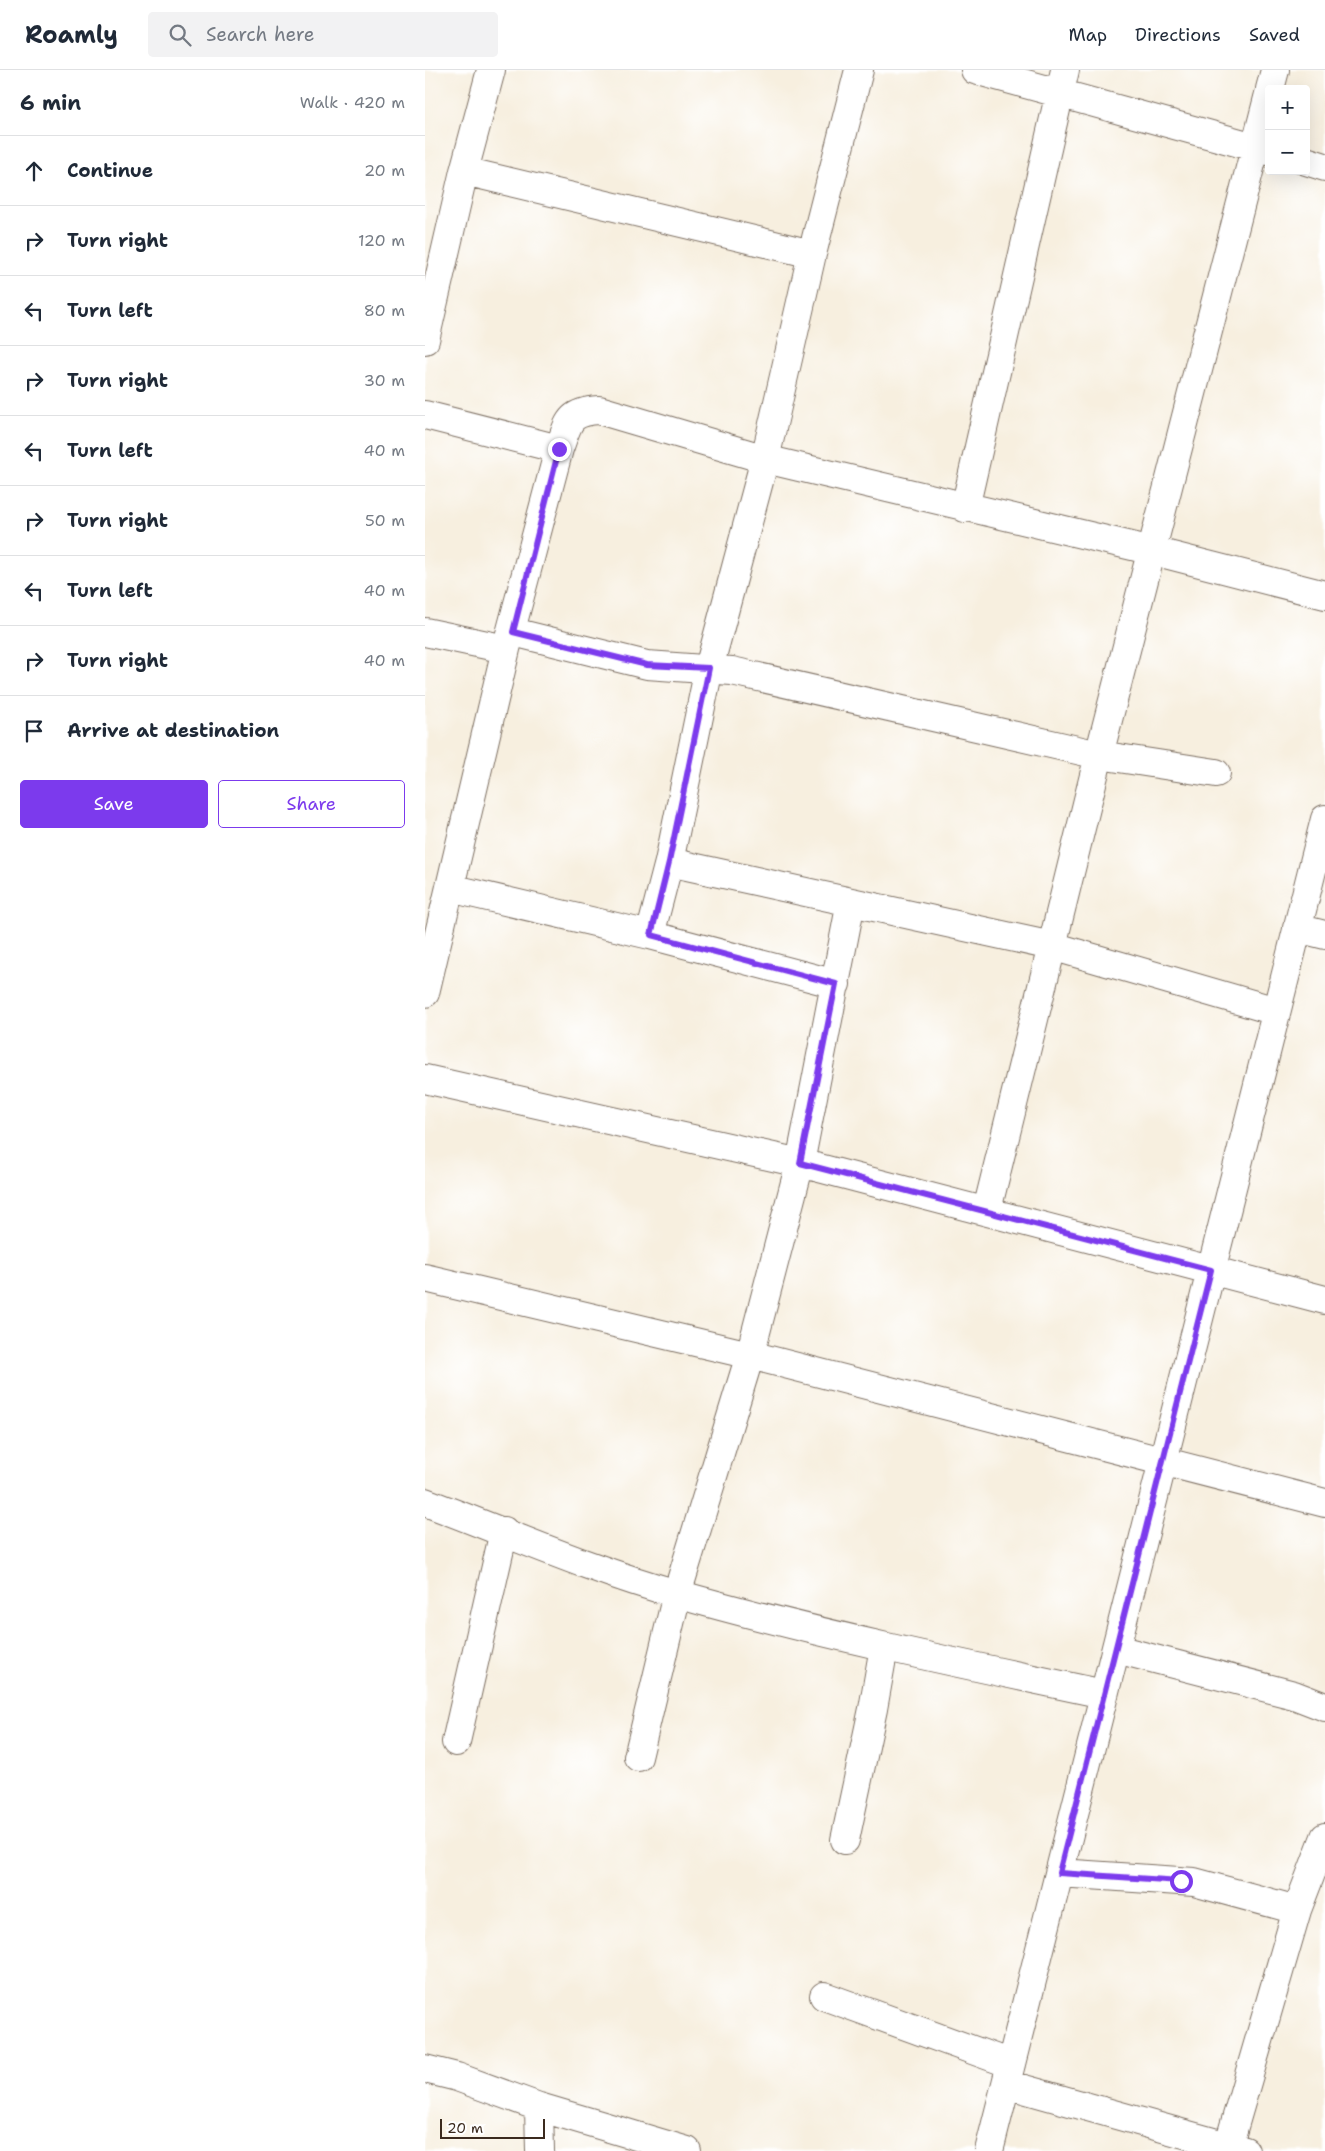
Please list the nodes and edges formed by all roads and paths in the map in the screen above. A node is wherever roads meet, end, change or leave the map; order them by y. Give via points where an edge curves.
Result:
1 (491, 70) edge
2 (859, 70) edge
3 (975, 70) edge
4 (1275, 70) edge
5 (1063, 81) edge
6 (1271, 85) edge
7 (1265, 125) edge
8 (1262, 149) edge
9 (1310, 162) edge
10 (1325, 166) edge
11 (464, 171) junction
12 (812, 254) junction
13 (425, 340) edge
14 (425, 415) edge
15 (559, 449) junction
16 (765, 460) junction
17 (965, 508) junction
18 (1153, 551) junction
19 (1325, 595) edge
20 (425, 632) edge
21 (509, 641) junction
22 (709, 668) junction
23 (1099, 755) junction
24 (1216, 773) dead end
25 (1325, 819) edge
26 (669, 862) junction
27 (450, 888) junction
28 (851, 902) junction
29 (1297, 928) junction
30 (651, 935) junction
31 (1325, 935) edge
32 (1052, 946) junction
33 (836, 984) junction
34 (425, 993) edge
35 (1277, 1011) junction
36 (425, 1079) edge
37 (800, 1163) junction
38 (987, 1210) junction
39 (1211, 1270) junction
40 (425, 1278) edge
41 (1325, 1300) edge
42 (750, 1355) junction
43 (1163, 1463) junction
44 (425, 1502) edge
45 (1325, 1503) edge
46 (504, 1531) junction
47 (677, 1594) junction
48 (884, 1648) junction
49 (1116, 1649) junction
50 (1105, 1694) junction
51 (1325, 1707) edge
52 (456, 1742) dead end
53 (638, 1757) dead end
54 (1325, 1837) edge
55 (845, 1840) dead end
56 (1059, 1873) junction
57 (1297, 1910) junction
58 (824, 1996) dead end
59 (425, 2069) edge
60 (1008, 2074) junction
61 (539, 2107) junction
62 (1237, 2149) edge
63 (540, 2151) edge
64 (687, 2151) edge
65 (989, 2151) edge

1 - 11 street
2 - 12 street
3 - 5 street
4 - 6 street
5 - 8 street
5 - 17 street
7 - 8 street
8 - 18 street
9 - 10 street
11 - 12 street
11 - 13 street
12 - 16 street
14 - 15 street
15 - 16 street via 570,420 582,411 599,410
15 - 21 street
16 - 17 street
16 - 22 street
17 - 18 street
18 - 19 street
18 - 23 street
20 - 21 street
21 - 22 street via 647,665
21 - 27 street
22 - 23 street via 788,682
22 - 26 street
23 - 24 street
23 - 32 street
25 - 29 street
26 - 28 street
26 - 30 street
27 - 30 street
27 - 34 street
28 - 32 street
28 - 33 street
29 - 31 street
29 - 35 street
30 - 33 street
32 - 35 street
32 - 38 street
33 - 37 street
35 - 39 street
36 - 37 street
37 - 38 street
37 - 42 street
38 - 39 street
39 - 41 street
39 - 43 street
40 - 42 street
42 - 43 street
42 - 47 street
43 - 45 street
43 - 49 street
44 - 46 street
46 - 47 street via 624,1578
46 - 52 street
47 - 48 street
47 - 53 street
48 - 50 street
48 - 55 street
49 - 50 street
49 - 51 street via 1294,1695
50 - 56 street
54 - 57 street
56 - 57 street via 1194,1882
56 - 60 street
57 - 62 street
58 - 60 street
59 - 61 street via 457,2077
60 - 62 street
60 - 65 street
61 - 63 street
61 - 64 street

